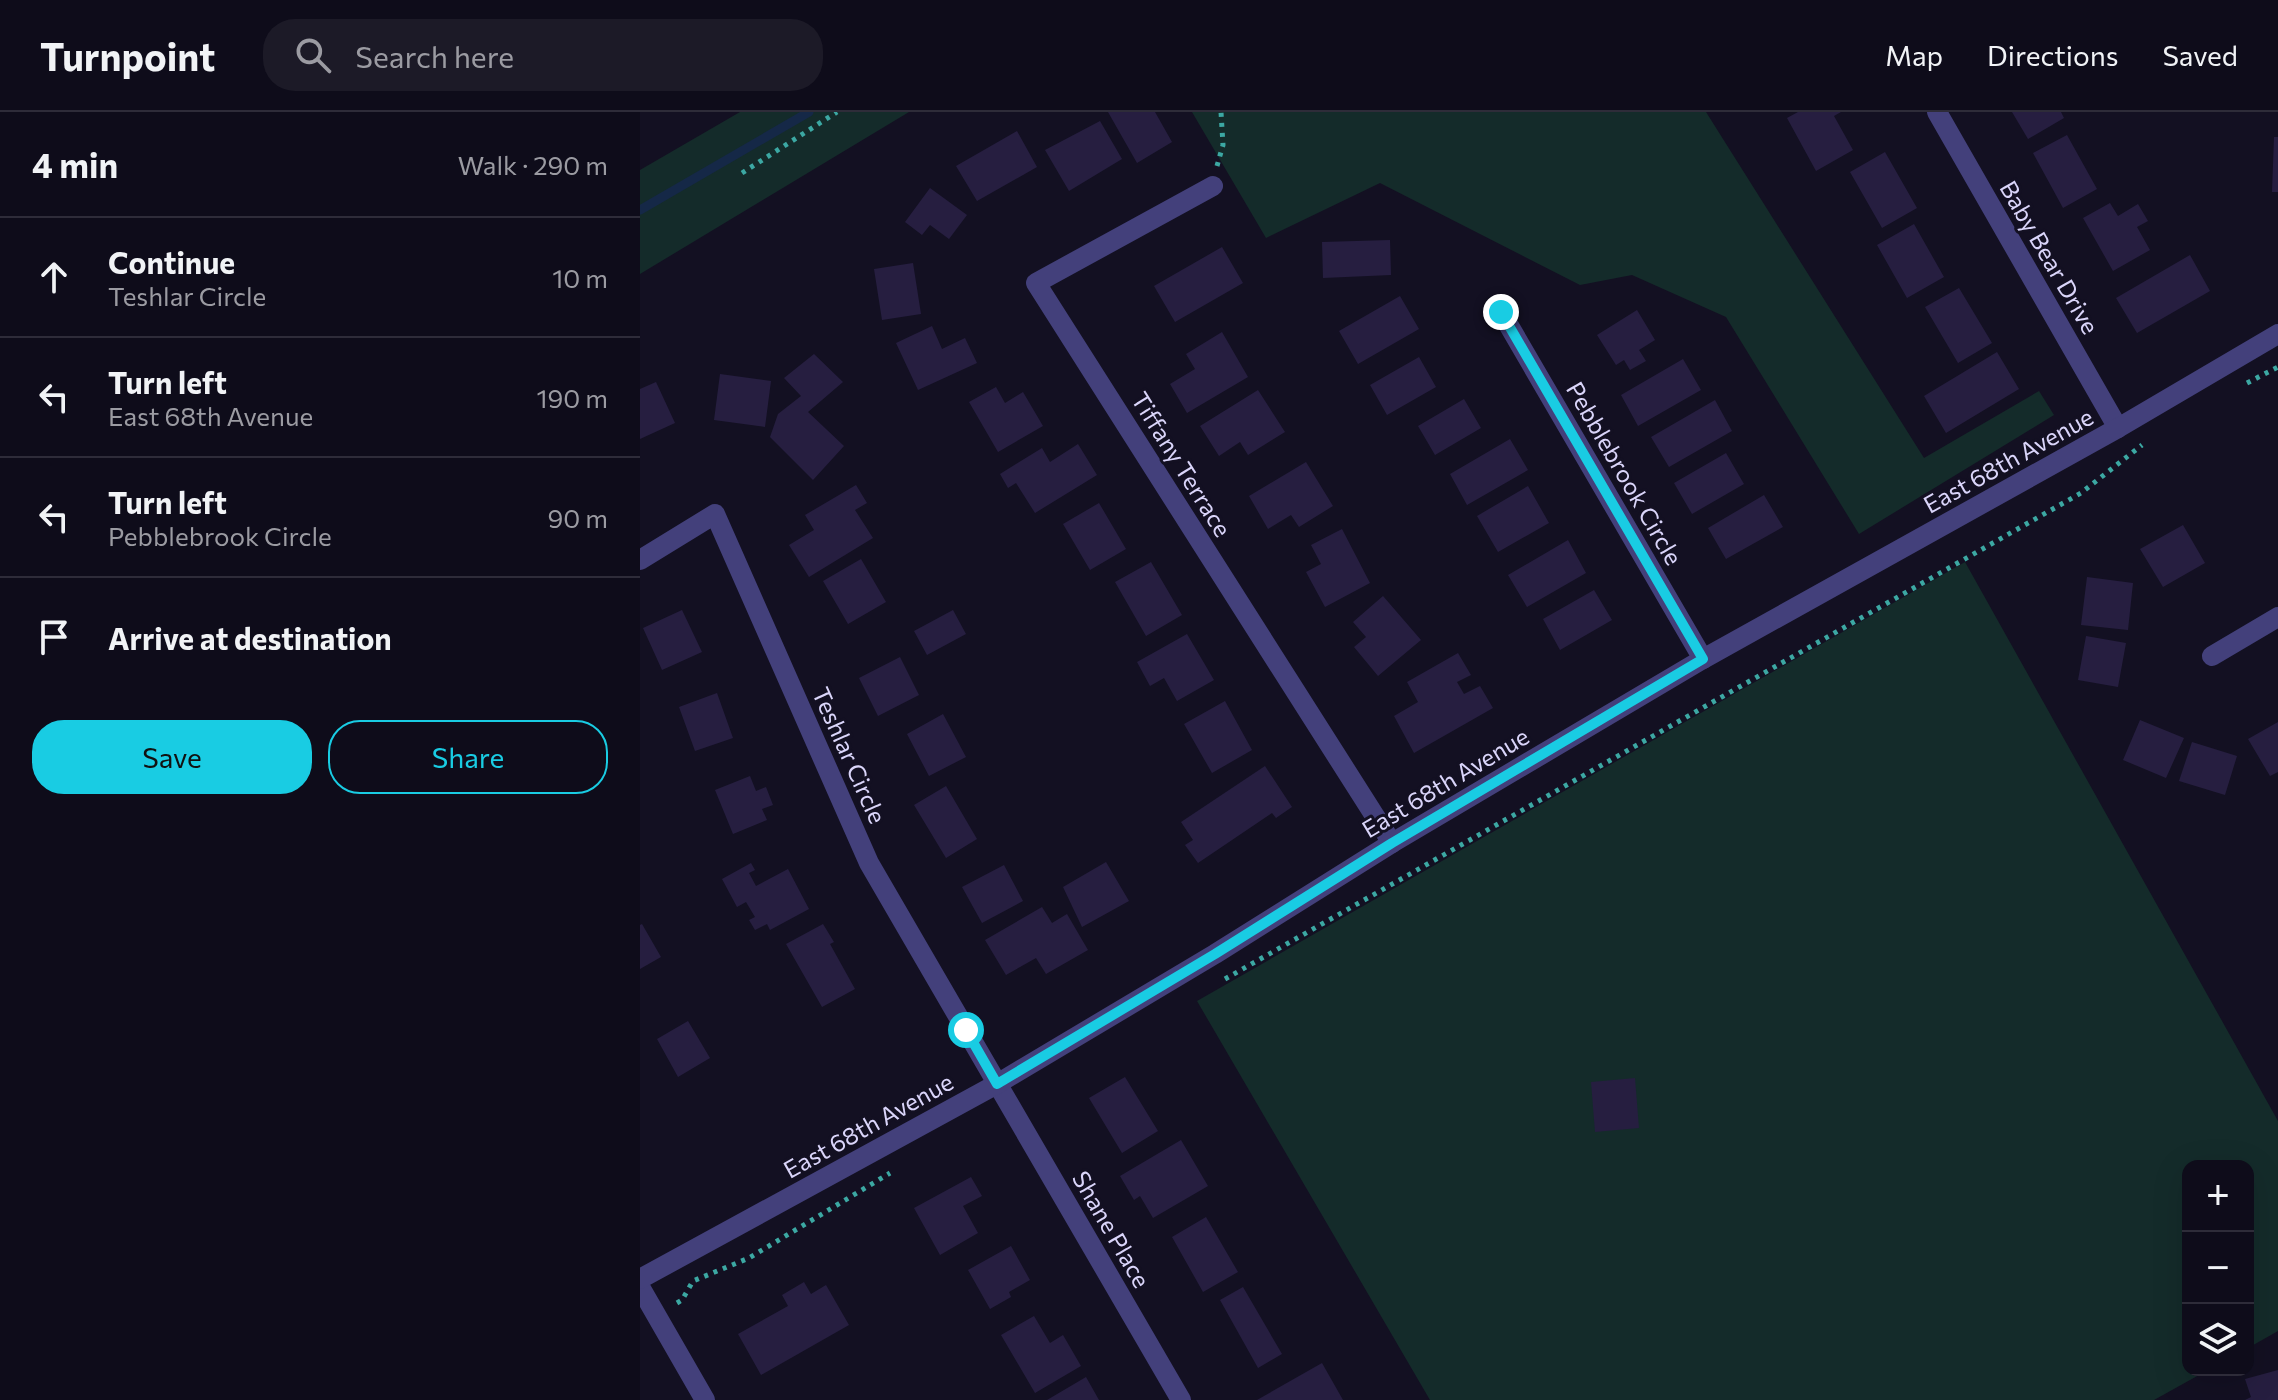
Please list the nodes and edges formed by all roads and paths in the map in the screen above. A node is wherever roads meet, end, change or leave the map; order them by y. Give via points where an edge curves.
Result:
1 (837, 112) edge
2 (1221, 112) edge
3 (1937, 112) edge
4 (742, 173) dead end
5 (1213, 186) joint
6 (1501, 312) dead end
7 (2278, 334) edge
8 (2278, 367) edge
9 (2237, 388) dead end
10 (2118, 428) junction
11 (2151, 439) dead end
12 (640, 560) edge
13 (2278, 617) edge
14 (2212, 656) dead end
15 (1703, 659) junction
16 (1392, 843) junction
17 (1224, 980) dead end
18 (997, 1084) junction
19 (897, 1169) dead end
20 (640, 1279) edge
21 (640, 1287) edge
22 (657, 1316) junction
23 (705, 1400) edge
24 (1181, 1400) edge

1 - 4 path
2 - 5 path via 1223,145
3 - 10 street, Baby Bear Drive
5 - 16 street, Tiffany Terrace via 1036,283
6 - 15 street, Pebblebrook Circle
7 - 10 street, East 68th Avenue
8 - 9 path
10 - 15 street, East 68th Avenue
11 - 17 path via 2081,493
12 - 18 street, Teshlar Circle via 715,514 869,863
13 - 14 street
15 - 16 street, East 68th Avenue
16 - 18 street, East 68th Avenue
18 - 20 street, East 68th Avenue
18 - 24 street, Shane Place
19 - 22 path via 749,1258 693,1281 682,1300
21 - 22 street
22 - 23 street

